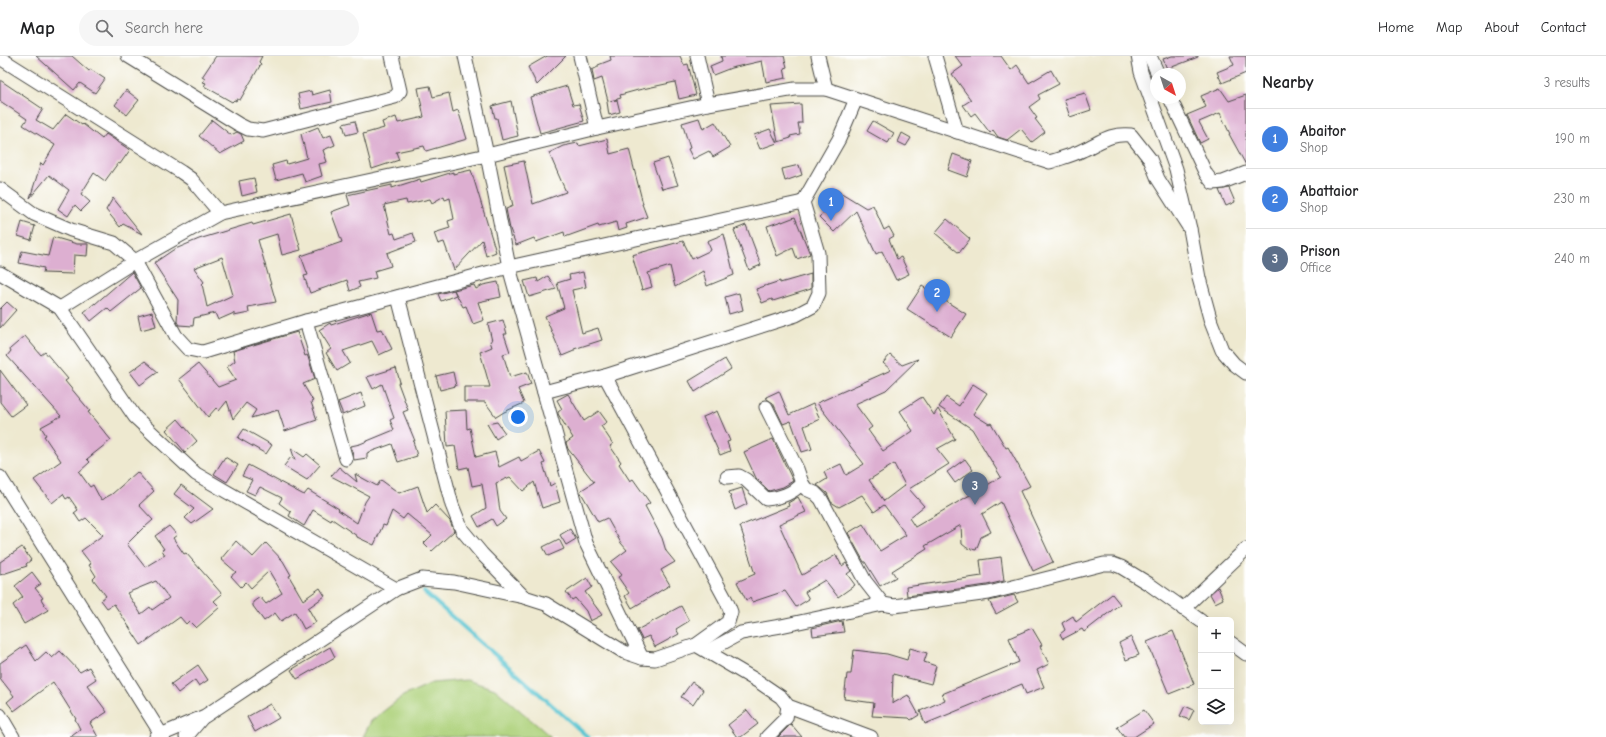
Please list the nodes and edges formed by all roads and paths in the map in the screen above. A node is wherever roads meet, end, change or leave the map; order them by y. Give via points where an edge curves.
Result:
1 (128, 56) edge
2 (392, 56) edge
3 (465, 56) edge
4 (580, 56) edge
5 (697, 56) edge
6 (818, 56) edge
7 (935, 56) edge
8 (1138, 56) edge
9 (1150, 56) edge
10 (0, 58) edge
11 (1155, 68) edge
12 (826, 89) junction
13 (856, 99) junction
14 (708, 104) junction
15 (1173, 104) edge
16 (597, 128) junction
17 (957, 132) junction
18 (488, 155) junction
19 (1246, 173) edge
20 (0, 189) edge
21 (803, 202) junction
22 (220, 213) junction
23 (1190, 229) junction
24 (135, 261) junction
25 (509, 266) junction
26 (0, 273) edge
27 (398, 297) junction
28 (60, 308) junction
29 (306, 321) junction
30 (1246, 373) edge
31 (605, 376) junction
32 (544, 392) junction
33 (766, 407) dead end
34 (346, 459) dead end
35 (0, 477) edge
36 (727, 477) dead end
37 (802, 483) junction
38 (1246, 549) edge
39 (396, 589) junction
40 (524, 597) junction
41 (883, 604) junction
42 (1183, 609) junction
43 (1198, 619) edge
44 (696, 644) junction
45 (1234, 645) edge
46 (708, 651) junction
47 (1246, 654) edge
48 (642, 658) junction
49 (788, 706) junction
50 (0, 716) edge
51 (205, 716) junction
52 (160, 736) edge
53 (13, 737) edge
54 (186, 737) edge
55 (767, 737) edge
56 (871, 737) edge

1 - 2 street via 238,124 248,129 263,130 396,97 400,91
3 - 18 street
4 - 16 street
5 - 14 street
6 - 12 street
7 - 17 street
8 - 23 street via 1141,72 1176,169
9 - 11 street
10 - 22 street via 191,179
12 - 13 street
12 - 14 street via 795,89
13 - 17 street
13 - 21 street via 839,139
14 - 16 street
15 - 19 street via 1206,174 1213,183
16 - 18 street
17 - 23 street via 1050,162 1083,151 1119,134 1131,135 1150,159 1158,179
18 - 22 street
18 - 25 street
20 - 24 street via 34,214 71,230 114,243
21 - 25 street
21 - 31 street via 818,253 819,293 813,306 796,315
22 - 24 street
23 - 30 street via 1199,278 1211,322 1222,350
24 - 28 street
24 - 29 street via 176,336 188,349 203,352
25 - 27 street
25 - 32 street
26 - 28 street
27 - 29 street
27 - 40 street via 452,505 462,530
28 - 39 street via 135,417 196,474
29 - 34 street
31 - 32 street
31 - 44 street via 731,612 728,622
32 - 48 street via 586,543
33 - 37 street
35 - 52 street
36 - 37 street via 739,476 766,499 787,495
37 - 41 street via 806,489 822,499 866,581
38 - 42 street
39 - 40 street via 422,579 454,582
39 - 51 street
40 - 48 street via 546,604 624,652
41 - 42 street via 894,606 989,593 1104,564 1113,564 1149,584
41 - 46 street via 741,632
42 - 43 street
44 - 46 street
44 - 48 street via 655,659
45 - 47 street
46 - 49 street via 781,697
49 - 55 street via 786,718
49 - 56 street
50 - 53 street
51 - 52 street
51 - 54 street

